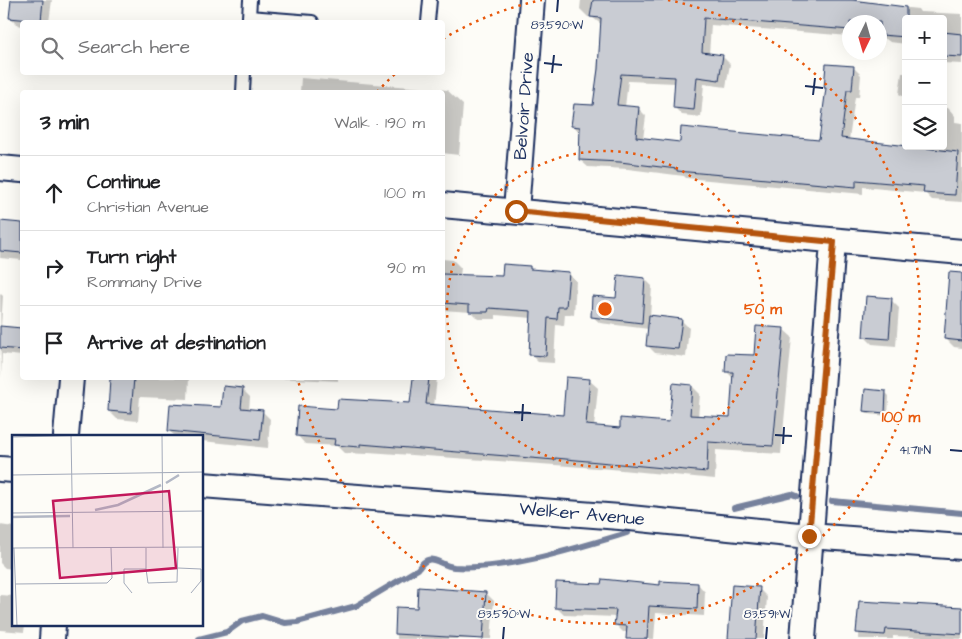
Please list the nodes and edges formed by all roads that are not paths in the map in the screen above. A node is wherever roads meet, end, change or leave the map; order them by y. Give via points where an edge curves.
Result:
1 (250, 0) edge
2 (430, 0) edge
3 (532, 0) edge
4 (249, 20) edge
5 (428, 20) edge
6 (244, 75) edge
7 (243, 90) edge
8 (0, 168) edge
9 (20, 170) edge
10 (445, 205) edge
11 (516, 211) junction
12 (834, 242) junction
13 (962, 252) edge
14 (71, 380) edge
15 (66, 435) edge
16 (204, 485) edge
17 (809, 536) junction
18 (962, 547) edge
19 (53, 626) edge
20 (52, 639) edge
21 (803, 639) edge

1 - 4 lane
2 - 5 lane
3 - 11 street, Belvoir Drive
6 - 7 lane
8 - 9 street
10 - 11 street
11 - 12 street
12 - 13 street
12 - 17 street
14 - 15 street
16 - 17 street, Welker Avenue via 620,517
17 - 18 street, Welker Avenue
17 - 21 street
19 - 20 street

